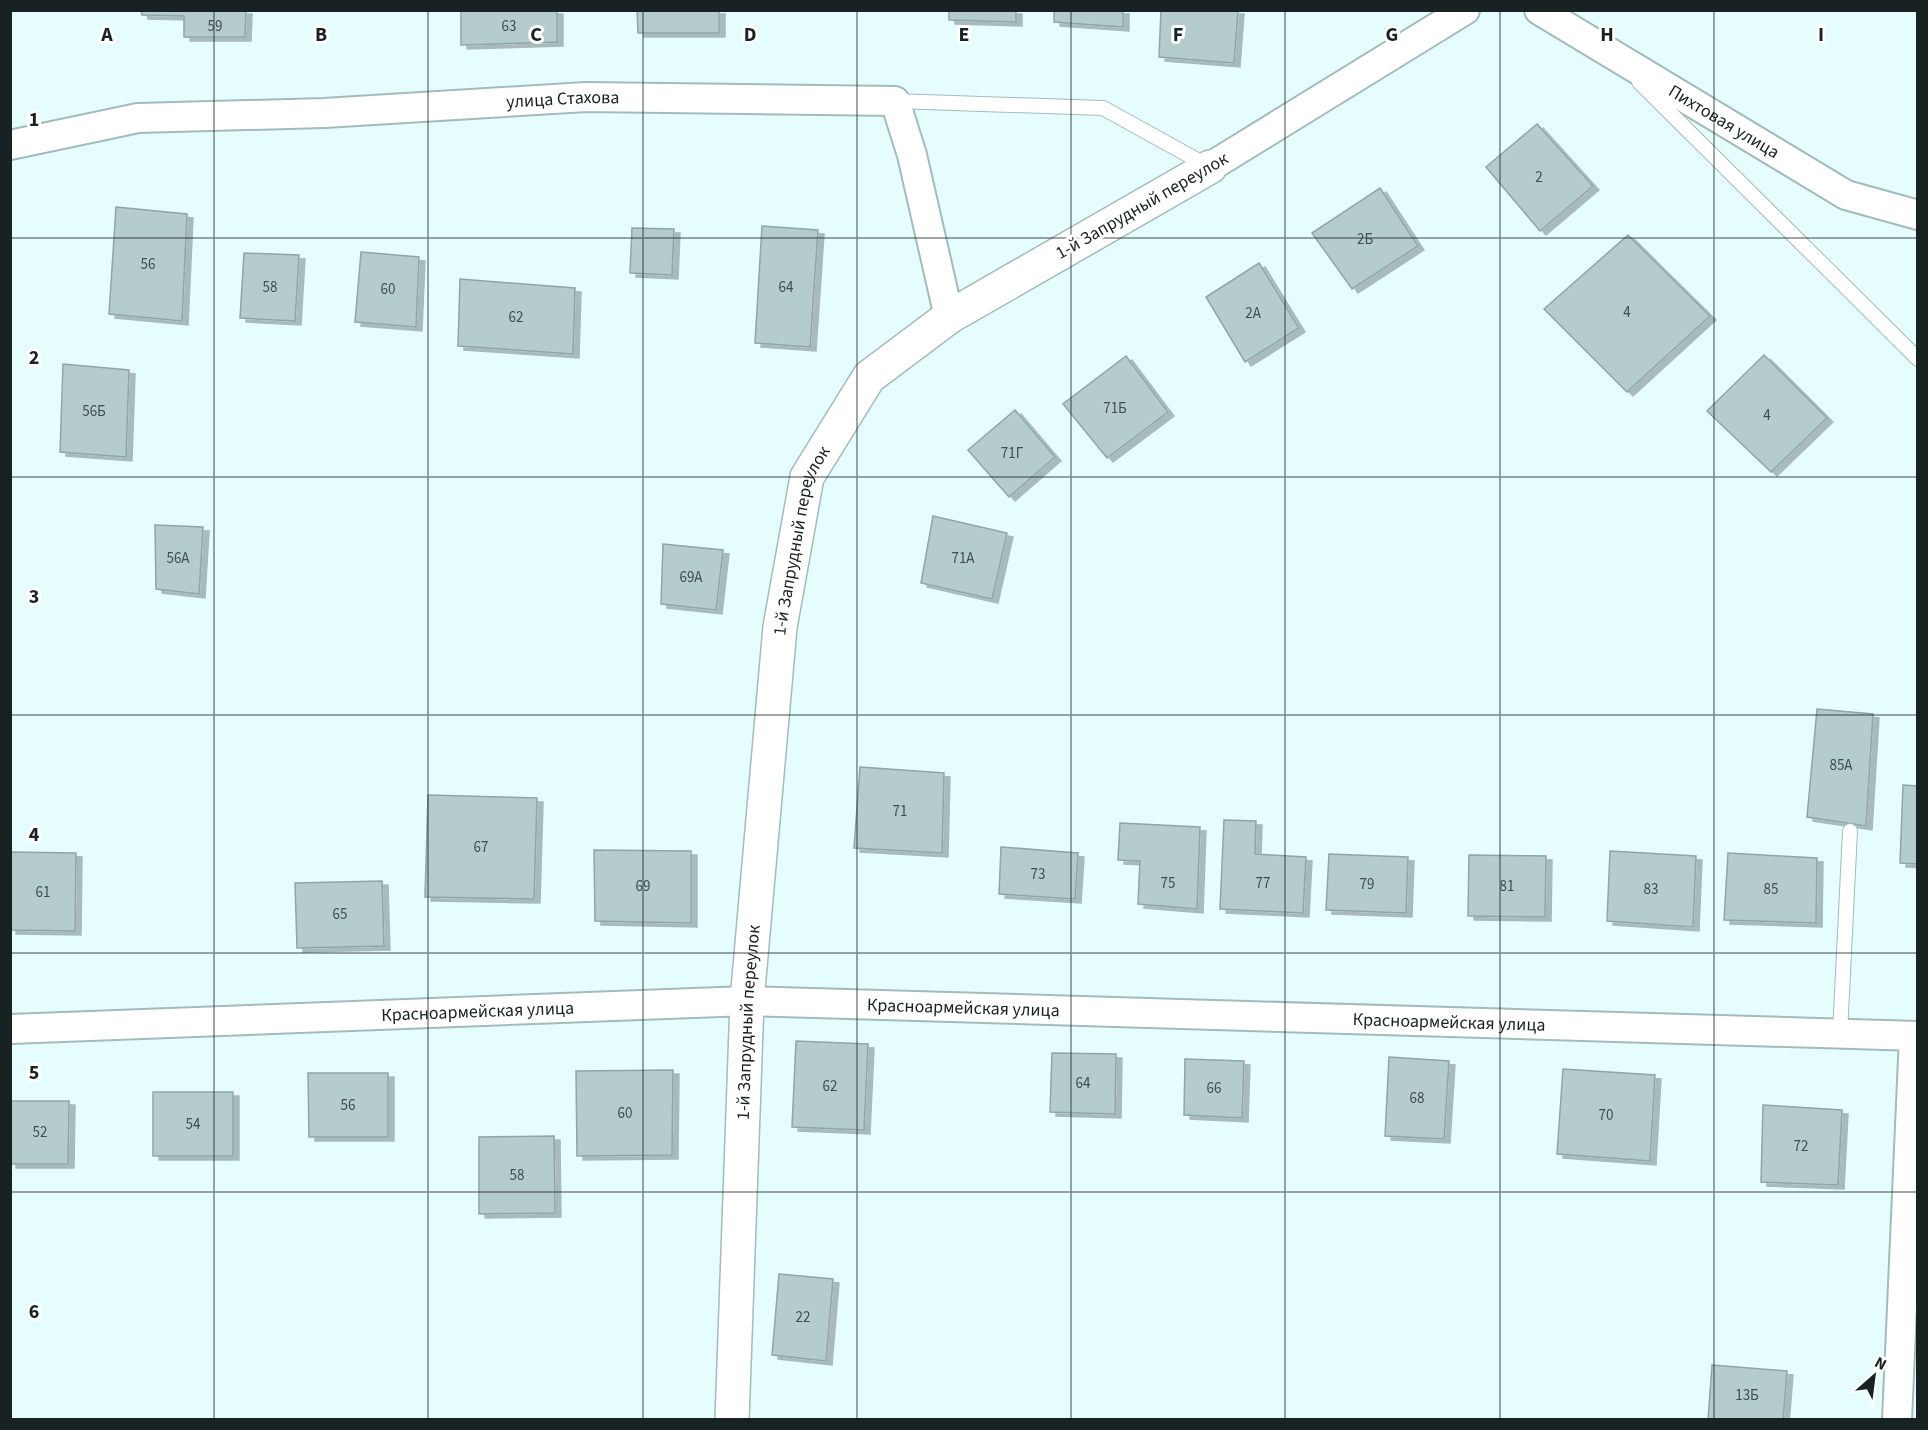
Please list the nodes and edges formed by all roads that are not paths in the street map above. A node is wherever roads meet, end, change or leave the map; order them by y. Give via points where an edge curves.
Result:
1 (1465, 10) edge
2 (1539, 10) edge
3 (1608, 51) junction
4 (895, 100) junction
5 (10, 145) edge
6 (1210, 167) junction
7 (1917, 214) edge
8 (949, 317) junction
9 (1917, 359) edge
10 (1850, 831) dead end
11 (747, 1001) junction
12 (10, 1029) edge
13 (1840, 1034) junction
14 (1916, 1036) edge
15 (732, 1419) edge
16 (1897, 1419) edge

1 - 6 street, 1-й Запрудный переулок
2 - 3 street, Пихтовая улица
3 - 7 street, Пихтовая улица via 1846,195
3 - 9 lane
4 - 5 street, улица Стахова via 586,97 324,113 138,118
4 - 6 lane via 1103,108
4 - 8 street via 912,155
6 - 8 street, 1-й Запрудный переулок
8 - 11 street, 1-й Запрудный переулок via 869,377 807,477 780,627
10 - 13 lane
11 - 12 street, Красноармейская улица
11 - 13 street, Красноармейская улица
11 - 15 street, 1-й Запрудный переулок
13 - 14 street, Красноармейская улица
14 - 16 street

